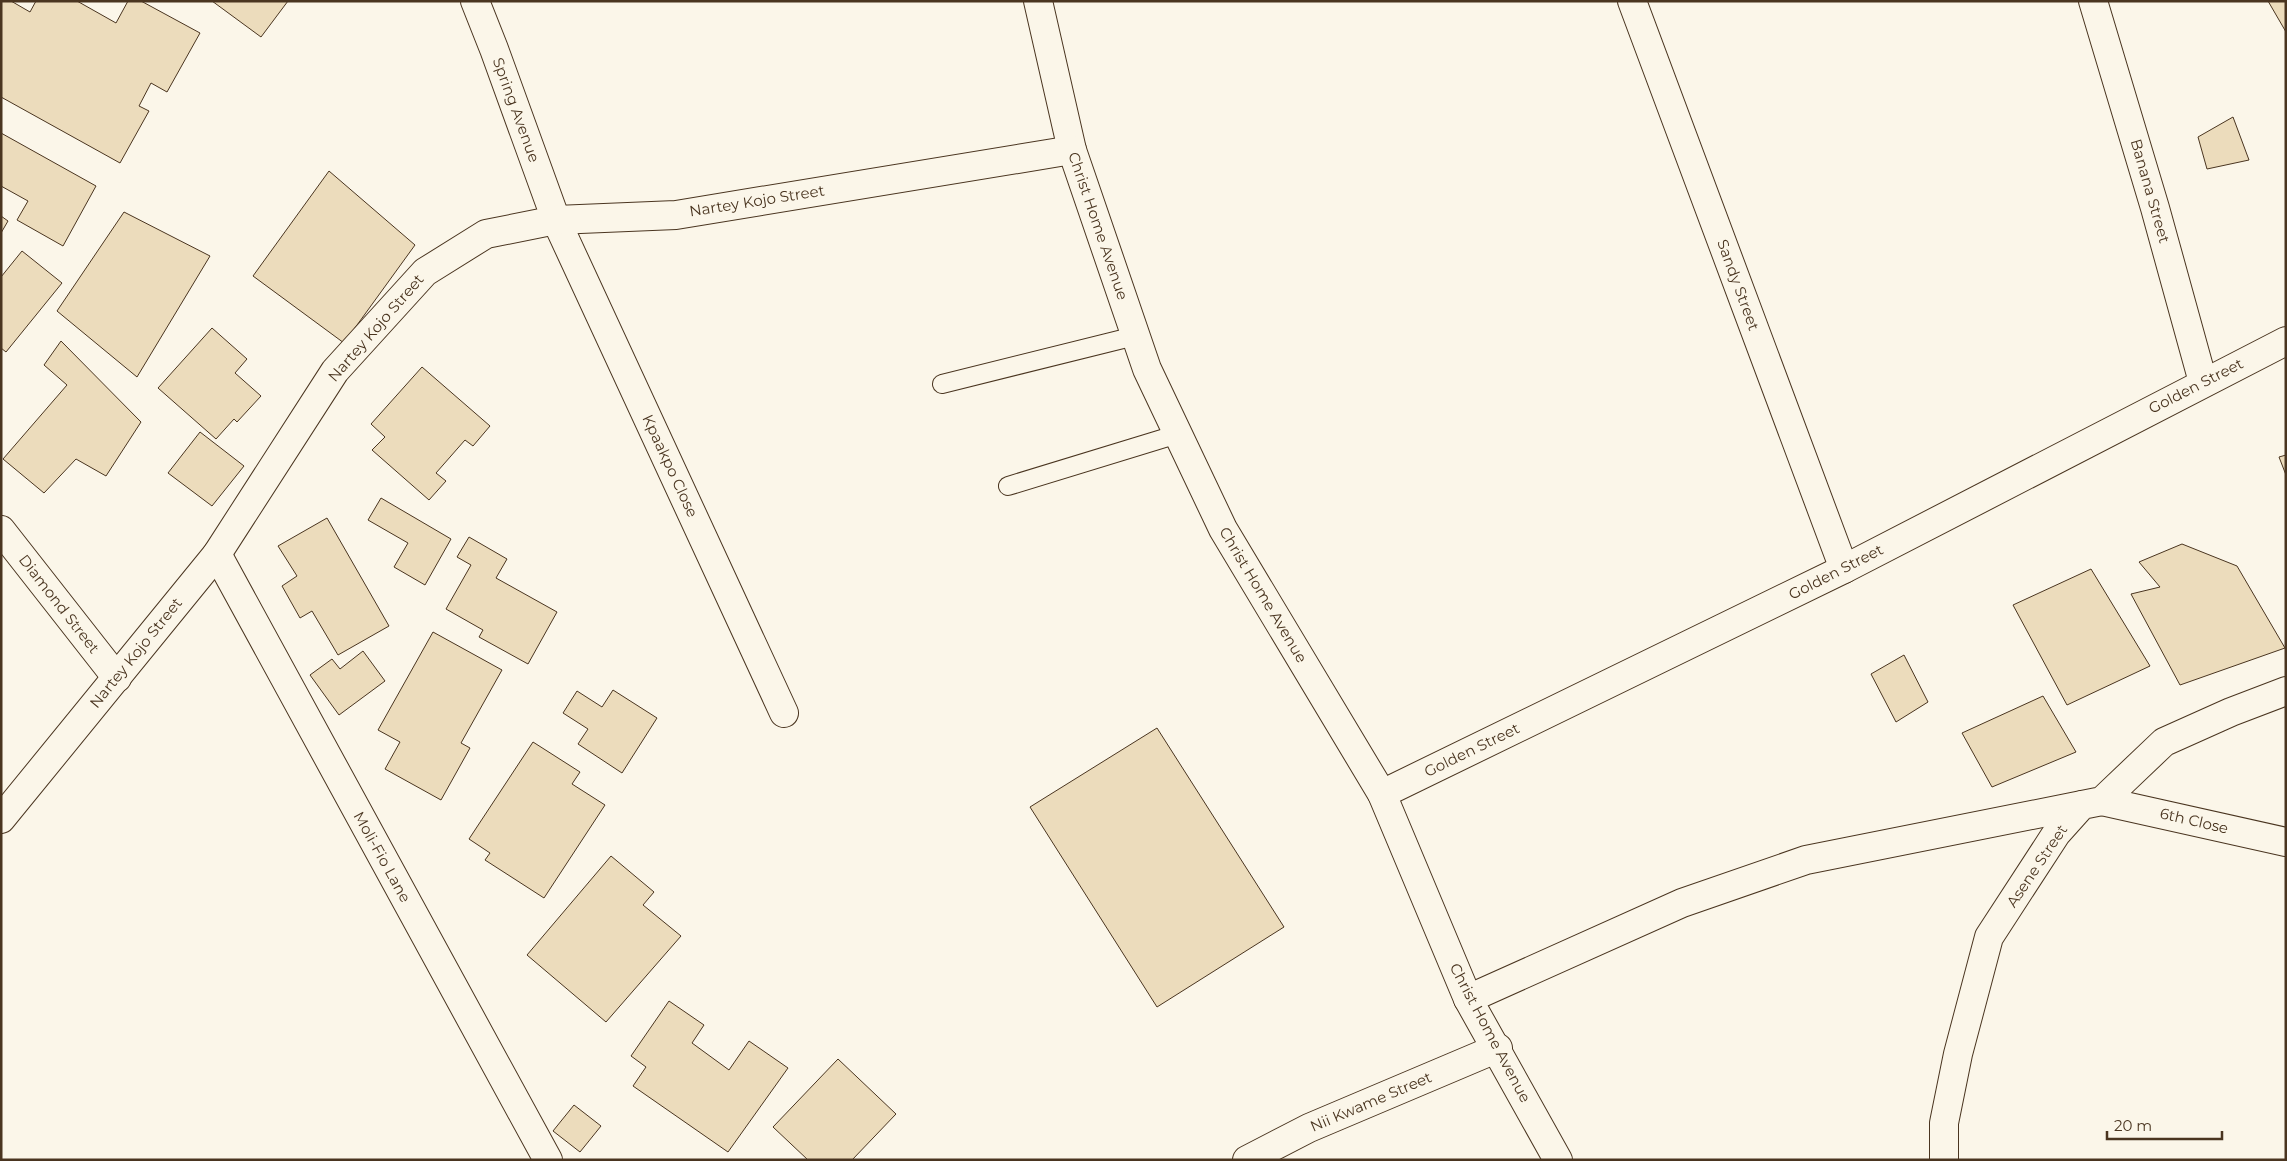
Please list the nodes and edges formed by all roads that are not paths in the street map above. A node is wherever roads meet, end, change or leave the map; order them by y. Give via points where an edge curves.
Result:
1 (475, 1) edge
2 (1038, 1) edge
3 (1632, 1) edge
4 (2093, 1) edge
5 (1072, 150) junction
6 (556, 220) junction
7 (1135, 336) junction
8 (2286, 341) edge
9 (2203, 382) junction
10 (942, 384) dead end
11 (1178, 434) junction
12 (1008, 486) dead end
13 (1, 530) edge
14 (217, 554) junction
15 (1844, 568) junction
16 (117, 678) junction
17 (2286, 691) edge
18 (784, 713) dead end
19 (1382, 794) junction
20 (2092, 803) junction
21 (1, 819) edge
22 (2286, 842) edge
23 (1468, 999) junction
24 (1498, 1048) junction
25 (548, 1160) edge
26 (1247, 1160) edge
27 (1558, 1160) edge
28 (1944, 1160) edge

1 - 6 street, Spring Avenue
2 - 5 street, Christ Home Avenue
3 - 15 street, Sandy Street
4 - 9 street, Banana Street
5 - 6 street, Nartey Kojo Street via 676,215
5 - 7 street, Christ Home Avenue
6 - 14 street, Nartey Kojo Street via 486,234 425,272 335,370
6 - 18 street, Kpaakpo Close
7 - 10 lane
7 - 11 street, Christ Home Avenue
8 - 9 street, Golden Street
9 - 15 street, Golden Street
11 - 12 lane
11 - 19 street, Christ Home Avenue via 1223,529
13 - 16 street, Diamond Street
14 - 16 street, Nartey Kojo Street
14 - 25 street, Moli-Fio Lane
15 - 19 street, Golden Street
16 - 21 street, Nartey Kojo Street
17 - 20 street, Asene Street via 2164,742
19 - 23 street, Christ Home Avenue
20 - 22 street, 6th Close
20 - 23 street via 1806,860 1682,903
20 - 28 street, Asene Street via 2056,834 1989,937 1958,1054 1944,1123
23 - 24 street, Christ Home Avenue
24 - 26 street, Nii Kwame Street via 1309,1128
24 - 27 street, Christ Home Avenue

